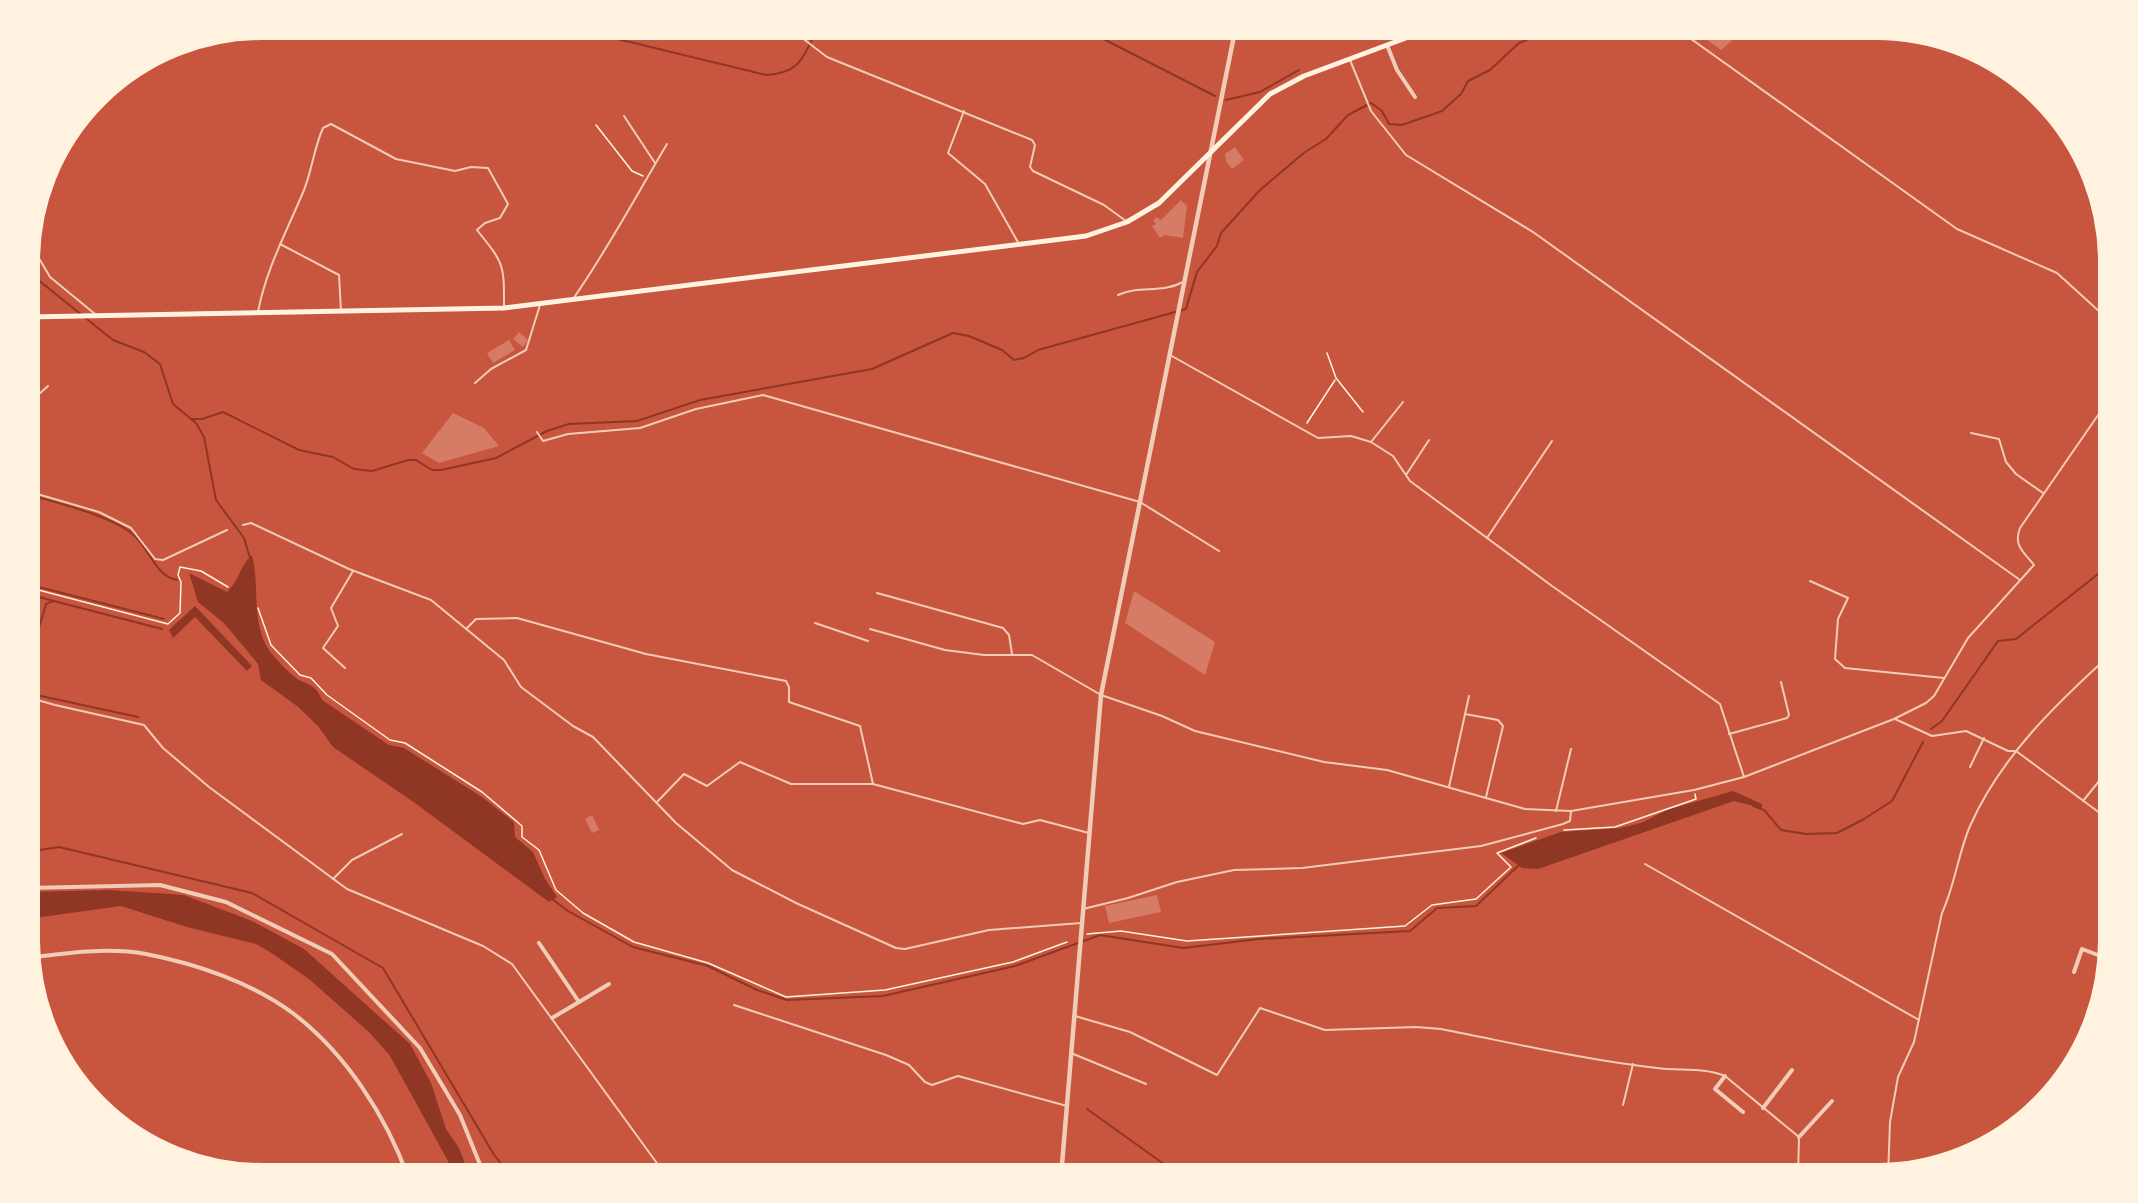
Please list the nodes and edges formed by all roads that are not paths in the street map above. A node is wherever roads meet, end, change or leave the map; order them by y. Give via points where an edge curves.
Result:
1 (800, 36) edge
2 (1234, 36) edge
3 (1411, 36) edge
4 (1686, 36) edge
5 (1387, 45) junction
6 (1349, 59) junction
7 (1415, 97) dead end
8 (964, 111) junction
9 (624, 117) dead end
10 (667, 144) dead end
11 (66, 149) edge
12 (1209, 155) junction
13 (59, 163) edge
14 (655, 163) junction
15 (1127, 222) junction
16 (37, 240) edge
17 (280, 244) junction
18 (1019, 244) junction
19 (1183, 282) junction
20 (1118, 295) dead end
21 (572, 302) junction
22 (540, 305) junction
23 (504, 308) junction
24 (341, 311) junction
25 (258, 312) junction
26 (2102, 314) edge
27 (98, 316) junction
28 (36, 317) edge
29 (1168, 354) junction
30 (475, 383) dead end
31 (48, 386) dead end
32 (36, 397) edge
33 (1403, 402) dead end
34 (2102, 410) edge
35 (537, 432) dead end
36 (1971, 433) dead end
37 (1429, 440) dead end
38 (1371, 441) junction
39 (1552, 441) dead end
40 (1406, 475) junction
41 (36, 494) edge
42 (2044, 494) junction
43 (1140, 502) junction
44 (243, 525) dead end
45 (227, 530) dead end
46 (1487, 538) junction
47 (1219, 551) dead end
48 (353, 571) junction
49 (2020, 580) junction
50 (1810, 581) dead end
51 (877, 593) dead end
52 (815, 623) dead end
53 (467, 628) junction
54 (870, 629) dead end
55 (868, 640) dead end
56 (1012, 654) junction
57 (2102, 662) edge
58 (345, 668) dead end
59 (1944, 678) junction
60 (1781, 682) dead end
61 (1101, 695) junction
62 (1469, 696) dead end
63 (36, 700) edge
64 (1465, 714) junction
65 (1894, 719) junction
66 (1729, 734) junction
67 (1984, 738) junction
68 (1571, 749) dead end
69 (2016, 751) junction
70 (1970, 767) dead end
71 (1744, 777) junction
72 (2102, 777) edge
73 (873, 784) junction
74 (1449, 787) junction
75 (1486, 797) junction
76 (2083, 801) junction
77 (657, 802) junction
78 (1556, 811) junction
79 (1571, 811) junction
80 (2102, 815) edge
81 (1089, 833) junction
82 (402, 834) dead end
83 (1645, 864) dead end
84 (333, 879) junction
85 (36, 888) edge
86 (1083, 909) junction
87 (1081, 923) junction
88 (539, 943) dead end
89 (36, 957) edge
90 (2102, 957) edge
91 (2074, 972) dead end
92 (609, 984) dead end
93 (579, 1002) junction
94 (734, 1005) dead end
95 (1074, 1016) junction
96 (552, 1018) junction
97 (1919, 1020) junction
98 (1071, 1053) junction
99 (1633, 1064) junction
100 (1792, 1070) dead end
101 (1725, 1076) junction
102 (1146, 1084) dead end
103 (1832, 1101) dead end
104 (1623, 1105) dead end
105 (1067, 1106) junction
106 (1763, 1108) junction
107 (1743, 1112) dead end
108 (1799, 1137) junction
109 (403, 1167) edge
110 (481, 1167) edge
111 (660, 1167) edge
112 (1062, 1167) edge
113 (1798, 1167) edge
114 (1888, 1167) edge

1 - 8 lane via 826,57
2 - 12 street
3 - 5 main road
4 - 26 lane via 1957,229 2057,273
5 - 6 main road
5 - 7 street via 1397,70
6 - 12 main road via 1304,75 1270,94
6 - 49 lane via 1371,111 1406,154 1533,232
8 - 15 lane via 1032,140 1033,171 1104,205
8 - 18 lane via 948,153 985,184
9 - 14 lane
10 - 14 lane
11 - 13 lane
12 - 15 main road via 1159,203
12 - 19 street
14 - 21 lane
15 - 18 main road via 1086,236
16 - 27 lane via 38,255 50,277
17 - 23 lane via 305,187 323,128 331,124 396,159 455,171 471,166 488,168 508,204 500,218 477,230 501,260
17 - 24 lane via 339,275
17 - 25 lane via 264,282
18 - 21 main road
19 - 20 lane via 1171,289 1133,288
19 - 29 street
21 - 22 main road
22 - 23 main road
22 - 30 lane via 526,350 491,369
23 - 24 main road
24 - 25 main road
25 - 27 main road
27 - 28 main road
29 - 38 lane via 1318,438 1351,436
29 - 43 street
31 - 32 lane
33 - 38 lane
34 - 42 lane
35 - 43 lane via 543,441 568,434 640,428 706,406 763,395
36 - 42 lane via 1999,439 2006,462
37 - 40 lane
38 - 40 lane via 1393,456
39 - 46 lane
40 - 46 lane
41 - 45 lane via 99,512 131,528 155,559 163,560
42 - 49 lane via 2016,538 2018,548 2034,565
43 - 47 lane
43 - 61 street
44 - 48 lane via 250,523 278,534
46 - 66 lane via 1720,704
48 - 53 lane via 431,600
48 - 58 lane via 331,608 338,626 323,648
49 - 59 lane via 1968,638
50 - 59 lane via 1848,598 1838,619 1835,659 1845,668
51 - 56 lane via 1003,628 1009,635
52 - 55 lane
53 - 73 lane via 476,619 517,618 646,654 786,681 789,702 860,726
53 - 77 lane via 504,660 521,687 593,737
54 - 56 lane via 945,650
56 - 61 lane via 1032,656
57 - 69 lane via 2049,710
59 - 65 lane via 1926,703
60 - 66 lane via 1787,718
61 - 74 lane via 1195,731 1324,762 1387,770
61 - 81 street
62 - 64 lane
63 - 84 lane via 144,725 163,748 209,787
64 - 74 lane
64 - 75 lane via 1498,720 1503,726
65 - 67 lane via 1932,736 1966,731
65 - 71 lane
66 - 71 lane
67 - 69 lane via 2008,752
67 - 70 lane
68 - 78 lane
69 - 76 lane
69 - 97 lane via 1969,827 1951,895 1942,913
71 - 79 lane via 1694,790
72 - 76 lane
73 - 77 lane via 802,786 740,762 707,786 684,774
73 - 81 lane via 1023,824 1040,820
74 - 75 lane
75 - 78 lane via 1525,809
76 - 80 lane
77 - 87 lane via 732,870 896,948 988,930
78 - 79 lane
79 - 86 lane via 1570,820 1563,824 1481,846 1302,868 1234,870
81 - 86 street
82 - 84 lane via 352,860
83 - 97 lane
84 - 96 lane via 347,889 483,946 512,964
85 - 110 street via 160,885 226,902 332,954 420,1048 460,1115
86 - 87 street
87 - 95 street
88 - 93 street
89 - 109 street via 144,954 219,975 264,996 294,1014 354,1078 384,1120
90 - 91 street via 2082,949
92 - 93 street
93 - 96 street
94 - 105 lane via 886,1055 909,1065 932,1085 958,1076
95 - 98 street
95 - 99 lane via 1130,1032 1217,1075 1260,1008 1325,1030 1441,1029
96 - 111 lane
97 - 114 lane via 1898,1077 1890,1122
98 - 102 lane
98 - 105 street
99 - 101 lane
99 - 104 lane
100 - 106 street
101 - 106 lane
101 - 107 street via 1715,1089
103 - 108 street
105 - 112 street
106 - 108 lane
108 - 113 lane

